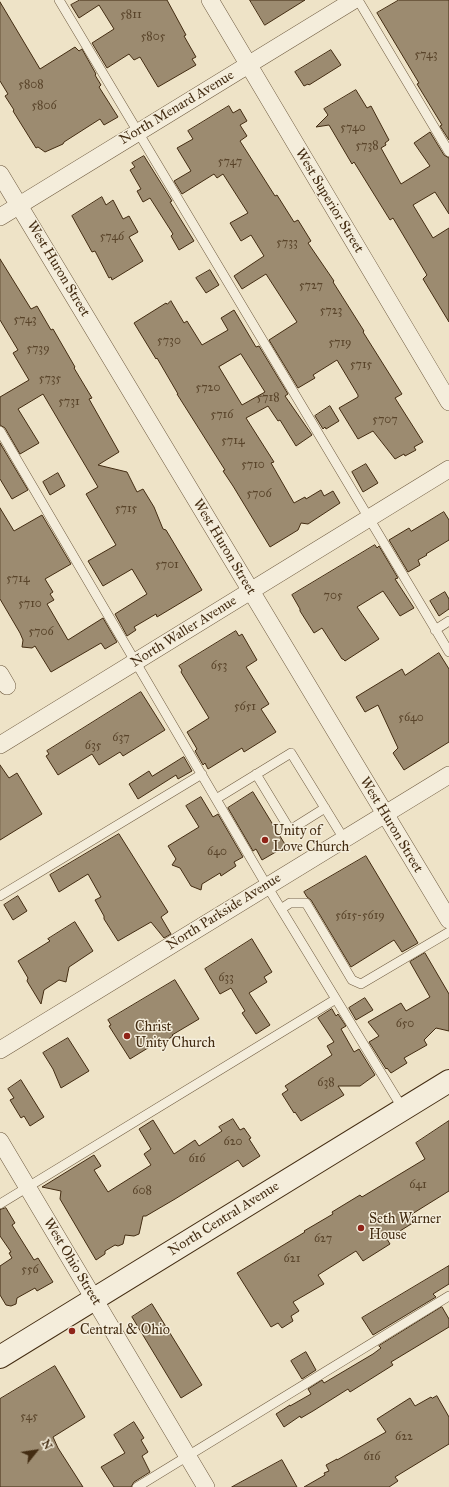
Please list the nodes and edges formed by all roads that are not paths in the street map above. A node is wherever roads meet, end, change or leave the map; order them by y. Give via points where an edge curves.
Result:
1 (59, 0) edge
2 (210, 0) edge
3 (354, 0) edge
4 (358, 0) edge
5 (248, 65) junction
6 (138, 132) junction
7 (449, 152) edge
8 (0, 174) edge
9 (19, 205) junction
10 (0, 217) edge
11 (449, 402) edge
12 (0, 431) edge
13 (449, 469) edge
14 (368, 518) junction
15 (251, 591) junction
16 (449, 621) edge
17 (435, 630) junction
18 (449, 652) edge
19 (136, 661) junction
20 (0, 745) edge
21 (202, 774) junction
22 (256, 774) junction
23 (449, 774) edge
24 (216, 799) junction
25 (325, 808) junction
26 (385, 814) junction
27 (344, 839) junction
28 (268, 886) junction
29 (0, 896) edge
30 (281, 909) junction
31 (449, 920) edge
32 (449, 932) edge
33 (336, 999) junction
34 (0, 1050) edge
35 (449, 1080) edge
36 (403, 1109) junction
37 (0, 1142) edge
38 (28, 1187) junction
39 (0, 1204) edge
40 (449, 1296) edge
41 (94, 1299) junction
42 (0, 1357) edge
43 (187, 1456) junction
44 (137, 1487) edge
45 (206, 1487) edge

1 - 6 lane
2 - 5 street, West Superior Street
3 - 5 street, North Menard Avenue
4 - 7 lane
5 - 6 street, North Menard Avenue
5 - 11 street, West Superior Street
6 - 9 street, North Menard Avenue
6 - 14 lane
8 - 9 street, West Huron Street
9 - 10 street, North Menard Avenue
9 - 15 street, West Huron Street
12 - 19 lane
13 - 14 street, North Waller Avenue
14 - 15 street, North Waller Avenue
14 - 17 lane
15 - 19 street, North Waller Avenue
15 - 26 street, West Huron Street
16 - 17 lane
17 - 18 lane
19 - 20 street, North Waller Avenue
19 - 21 lane
21 - 24 lane
21 - 29 lane
22 - 24 lane
22 - 25 lane via 291,753
22 - 25 lane via 290,830
23 - 26 street, North Parkside Avenue
24 - 28 lane
25 - 27 lane
26 - 27 street, North Parkside Avenue
26 - 31 street, West Huron Street
27 - 28 street, North Parkside Avenue
28 - 30 lane
28 - 34 street, North Parkside Avenue
30 - 32 lane via 290,903 306,903 352,980 361,984
30 - 33 lane
33 - 36 lane
33 - 38 lane
35 - 36 street, North Central Avenue
36 - 41 street, North Central Avenue
37 - 38 street, West Ohio Street
38 - 39 lane
38 - 41 street, West Ohio Street
40 - 43 lane
41 - 42 street, North Central Avenue
41 - 43 street, West Ohio Street
43 - 44 lane
43 - 45 street, West Ohio Street

